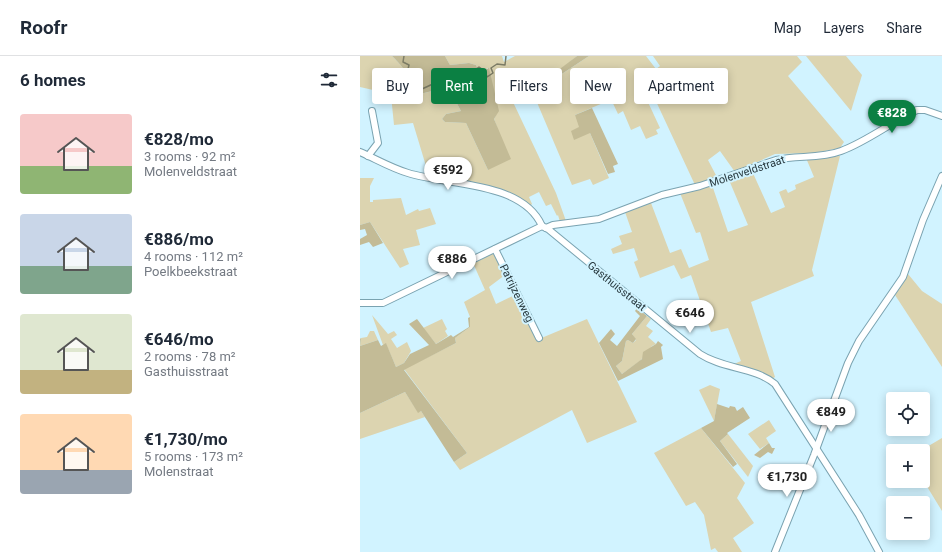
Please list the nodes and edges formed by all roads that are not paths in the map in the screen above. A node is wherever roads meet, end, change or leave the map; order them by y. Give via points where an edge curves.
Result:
1 (372, 111) dead end
2 (942, 116) edge
3 (360, 152) edge
4 (368, 156) junction
5 (942, 176) edge
6 (544, 227) junction
7 (495, 249) junction
8 (360, 303) edge
9 (539, 338) dead end
10 (816, 449) junction
11 (775, 552) edge
12 (879, 552) edge

1 - 4 street via 378,143
2 - 6 street, Molenveldstraat via 917,110 840,151 776,160 713,182 662,195 599,219
3 - 4 street, Gasthuisstraat
4 - 6 street, Gasthuisstraat via 408,173 509,195 532,211
5 - 10 street via 903,277 859,341
6 - 7 street, Molenveldstraat
6 - 10 street, Gasthuisstraat via 700,354 716,363 756,374 770,381 777,387
7 - 8 street, Molenveldstraat via 383,303
7 - 9 street, Patrijzenweg
10 - 11 street
10 - 12 street, Gasthuisstraat via 859,515

